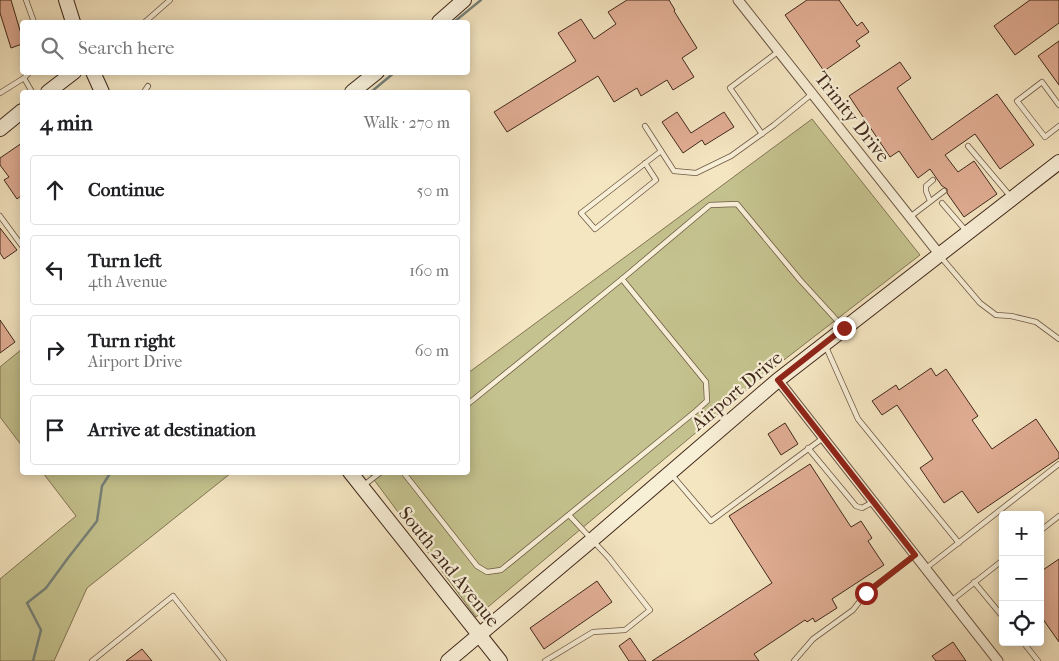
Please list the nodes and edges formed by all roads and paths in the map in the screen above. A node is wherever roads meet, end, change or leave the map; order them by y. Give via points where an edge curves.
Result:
1 (26, 0) edge
2 (66, 0) edge
3 (170, 0) edge
4 (464, 0) edge
5 (738, 0) edge
6 (33, 20) edge
7 (72, 20) edge
8 (147, 20) edge
9 (441, 20) edge
10 (779, 51) junction
11 (27, 75) edge
12 (70, 75) edge
13 (94, 75) edge
14 (373, 75) edge
15 (24, 78) junction
16 (148, 86) dead end
17 (31, 90) edge
18 (51, 90) edge
19 (101, 90) edge
20 (145, 90) edge
21 (354, 90) edge
22 (0, 93) edge
23 (812, 93) junction
24 (1059, 105) edge
25 (20, 114) edge
26 (645, 126) dead end
27 (1059, 126) edge
28 (0, 129) edge
29 (762, 134) junction
30 (968, 146) dead end
31 (661, 151) junction
32 (1059, 162) edge
33 (645, 163) junction
34 (933, 180) dead end
35 (944, 191) dead end
36 (1012, 198) junction
37 (930, 201) junction
38 (942, 203) dead end
39 (0, 216) edge
40 (910, 217) junction
41 (968, 233) junction
42 (20, 243) edge
43 (940, 255) junction
44 (622, 280) junction
45 (844, 328) junction
46 (1059, 339) edge
47 (825, 344) junction
48 (778, 380) junction
49 (470, 402) edge
50 (823, 438) junction
51 (808, 448) junction
52 (1059, 464) edge
53 (670, 472) junction
54 (352, 475) edge
55 (377, 475) edge
56 (405, 475) edge
57 (362, 487) junction
58 (873, 502) junction
59 (569, 515) junction
60 (1059, 516) edge
61 (1044, 528) edge
62 (592, 540) junction
63 (959, 542) junction
64 (915, 555) junction
65 (999, 563) edge
66 (926, 569) junction
67 (974, 582) junction
68 (950, 601) junction
69 (999, 612) edge
70 (480, 635) junction
71 (1026, 646) edge
72 (92, 661) edge
73 (224, 661) edge
74 (448, 661) edge
75 (500, 661) edge
76 (545, 661) edge
77 (794, 661) edge
78 (998, 661) edge
79 (1038, 661) edge

1 - 6 lane
2 - 7 street
3 - 8 lane
4 - 9 street
5 - 10 street, Trinity Drive
10 - 23 street, Trinity Drive
10 - 29 lane via 730,88
11 - 15 lane
12 - 18 street
13 - 19 street
14 - 21 street
15 - 17 lane
15 - 22 lane
16 - 20 lane
23 - 29 lane
23 - 40 street, Trinity Drive
24 - 27 lane via 1042,82 1017,101 1046,137
25 - 28 street
26 - 31 lane
29 - 31 lane via 731,156 696,172 674,171
30 - 36 lane
31 - 33 lane
32 - 36 street, Airport Drive
33 - 33 lane via 581,213 594,229 656,180
34 - 37 lane via 926,186
35 - 37 lane
36 - 41 street, Airport Drive
37 - 40 lane
38 - 41 lane
39 - 42 lane
40 - 43 street, Trinity Drive
41 - 43 street, Airport Drive
43 - 45 street, Airport Drive
43 - 46 lane via 980,303 996,315 1036,322
44 - 45 lane via 710,205 737,204
44 - 49 lane
44 - 59 lane via 706,382 707,401
45 - 47 street, Airport Drive
47 - 48 street, Airport Drive
47 - 63 lane via 858,419
48 - 50 street
48 - 53 street, Airport Drive
50 - 51 lane
50 - 58 street
51 - 53 lane via 712,521
51 - 58 lane via 856,506 862,508
52 - 63 lane
53 - 62 street, Airport Drive
54 - 57 street, South 2nd Avenue
55 - 57 lane
56 - 59 lane via 477,566 487,572 501,570
57 - 70 street, South 2nd Avenue
58 - 64 street
59 - 62 lane
60 - 61 lane
62 - 70 street, Airport Drive
62 - 76 lane via 650,610 625,630 593,632
63 - 66 lane
64 - 66 street
64 - 77 lane via 866,593 853,610 813,640
65 - 67 lane
66 - 68 street
67 - 68 lane
67 - 69 lane
68 - 78 street
70 - 74 street, Airport Drive
70 - 75 street, South 2nd Avenue
71 - 79 lane
72 - 73 lane via 173,596

